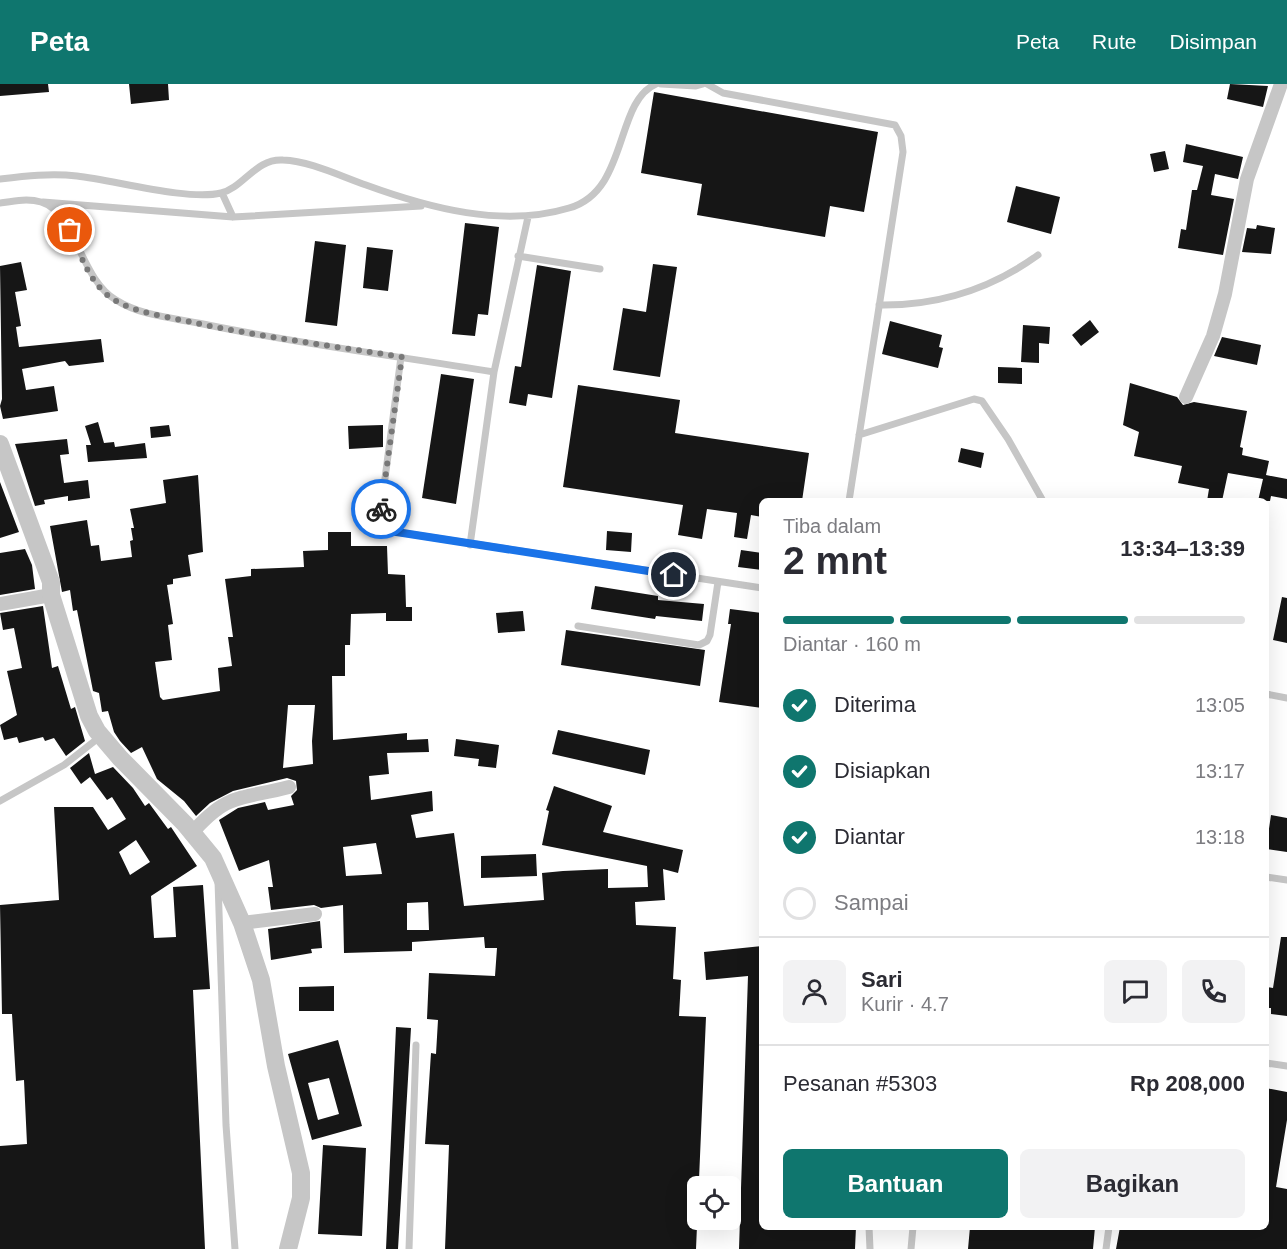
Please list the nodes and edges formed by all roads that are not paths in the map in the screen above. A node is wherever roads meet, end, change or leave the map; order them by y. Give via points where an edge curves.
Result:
1 (659, 84) edge
2 (705, 84) edge
3 (1281, 84) edge
4 (0, 179) edge
5 (222, 193) junction
6 (42, 202) junction
7 (0, 203) edge
8 (430, 205) junction
9 (233, 216) junction
10 (528, 217) junction
11 (1038, 255) dead end
12 (518, 256) junction
13 (600, 269) dead end
14 (879, 305) junction
15 (402, 357) junction
16 (494, 372) junction
17 (1186, 397) dead end
18 (859, 435) junction
19 (0, 444) edge
20 (849, 498) edge
21 (1041, 498) edge
22 (470, 545) junction
23 (718, 582) junction
24 (759, 588) edge
25 (51, 595) junction
26 (0, 603) edge
27 (578, 626) dead end
28 (1269, 695) edge
29 (1287, 698) edge
30 (101, 736) junction
31 (289, 787) dead end
32 (0, 801) edge
33 (191, 834) junction
34 (219, 870) junction
35 (1269, 877) edge
36 (1287, 880) edge
37 (315, 914) dead end
38 (242, 923) junction
39 (416, 1045) dead end
40 (1269, 1063) edge
41 (1287, 1066) edge
42 (869, 1230) edge
43 (913, 1230) edge
44 (1109, 1230) edge
45 (235, 1249) edge
46 (288, 1249) edge
47 (409, 1249) edge
48 (870, 1249) edge
49 (911, 1249) edge
50 (1106, 1249) edge

1 - 2 lane
1 - 10 lane via 641,93 611,170 591,197 571,208
2 - 14 lane via 723,93 895,125 903,152
3 - 17 street via 1247,179 1219,315
4 - 5 lane via 75,176 192,195
5 - 8 lane via 266,163 282,160
5 - 9 lane
6 - 7 lane
6 - 9 lane
6 - 15 lane via 70,230 85,267 100,288 116,301 142,312 226,329
8 - 9 lane
8 - 10 lane
10 - 12 lane
11 - 14 lane via 1011,274 976,290 911,306
12 - 13 lane
12 - 16 lane
14 - 18 lane
15 - 16 lane
15 - 22 lane via 382,501 383,525 390,531
16 - 22 lane
18 - 20 lane
18 - 21 lane via 974,399 982,401
19 - 25 street via 51,582
22 - 23 lane
23 - 24 lane
23 - 27 lane via 710,635 699,645
25 - 26 street
25 - 30 street via 89,717
28 - 29 lane
30 - 32 lane via 64,765
30 - 33 street
31 - 33 street via 223,803
33 - 34 street
34 - 38 street
34 - 45 lane via 226,1125
35 - 36 lane
37 - 38 street
38 - 46 street via 261,980 301,1173 301,1198
39 - 47 lane
40 - 41 lane
42 - 48 lane
43 - 49 lane
44 - 50 lane

